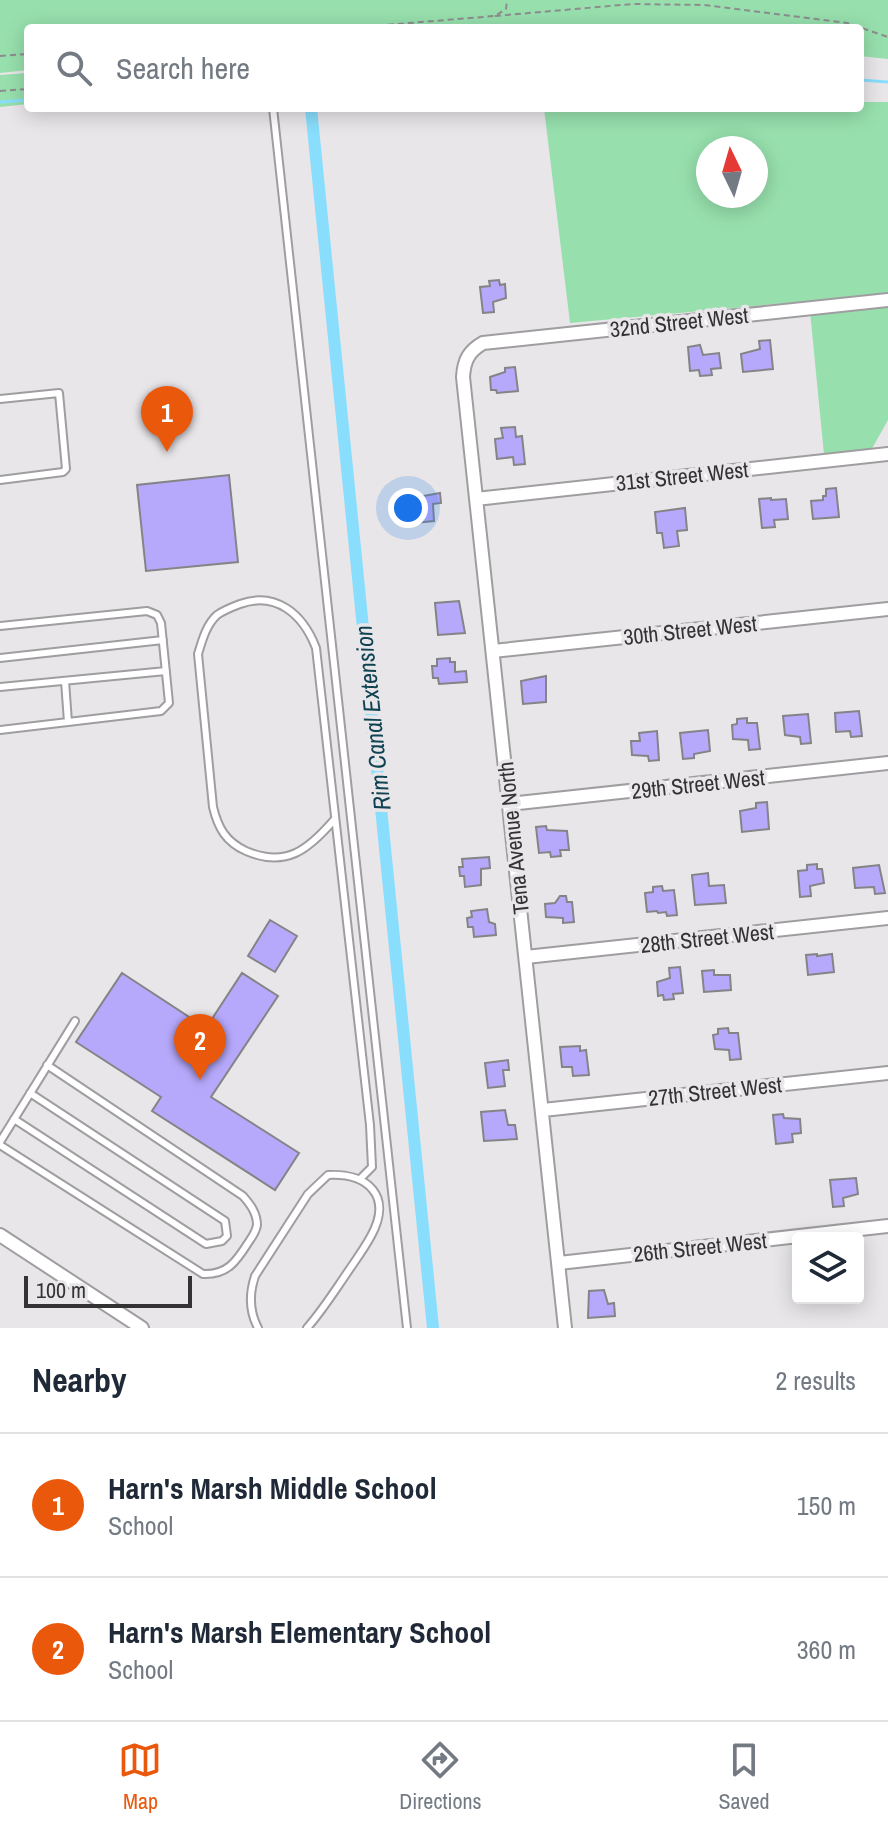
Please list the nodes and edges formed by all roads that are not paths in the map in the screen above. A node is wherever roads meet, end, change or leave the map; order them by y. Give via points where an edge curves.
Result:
1 (273, 112) edge
2 (888, 300) edge
3 (471, 349) joint
4 (0, 399) edge
5 (888, 454) edge
6 (0, 480) edge
7 (476, 499) junction
8 (888, 609) edge
9 (0, 626) edge
10 (163, 640) junction
11 (493, 651) junction
12 (0, 658) edge
13 (166, 671) junction
14 (65, 681) junction
15 (0, 687) edge
16 (68, 722) junction
17 (0, 730) edge
18 (888, 763) edge
19 (509, 804) junction
20 (334, 820) junction
21 (888, 918) edge
22 (526, 957) junction
23 (75, 1021) dead end
24 (47, 1065) junction
25 (888, 1073) edge
26 (30, 1093) junction
27 (543, 1110) junction
28 (14, 1119) junction
29 (0, 1144) edge
30 (360, 1179) junction
31 (888, 1226) edge
32 (0, 1235) edge
33 (559, 1263) junction
34 (142, 1328) edge
35 (258, 1328) edge
36 (307, 1328) edge
37 (407, 1328) edge
38 (565, 1328) edge

1 - 37 lane
2 - 3 street, 32nd Street West via 483,343
3 - 7 street, Tena Avenue North via 463,377
4 - 6 lane via 59,393 66,469
5 - 7 street, 31st Street West
7 - 11 street, Tena Avenue North
8 - 11 street, 30th Street West
9 - 10 lane via 147,611 157,615
10 - 12 lane
10 - 13 lane
11 - 19 street, Tena Avenue North
13 - 14 lane
13 - 16 lane via 169,703 161,711
14 - 15 lane
14 - 16 lane
16 - 17 lane
18 - 19 street, 29th Street West
19 - 22 street, Tena Avenue North
20 - 20 lane via 316,648 309,629 275,601 254,599 229,608 216,616 198,654 219,830 236,846 276,859 316,840
20 - 30 lane via 370,1125 372,1167
21 - 22 street, 28th Street West
22 - 27 street, Tena Avenue North
23 - 24 lane
24 - 26 lane
24 - 29 lane via 243,1196 256,1215 256,1231 226,1270 203,1274
25 - 27 street, 27th Street West
26 - 28 lane
26 - 28 lane via 225,1221 227,1236 206,1244
27 - 33 street, Tena Avenue North
28 - 29 lane
30 - 35 lane via 328,1175 308,1194 255,1276 251,1309
30 - 36 lane via 372,1187 378,1203 372,1235
31 - 33 street, 26th Street West
32 - 34 street
33 - 38 street, Tena Avenue North

